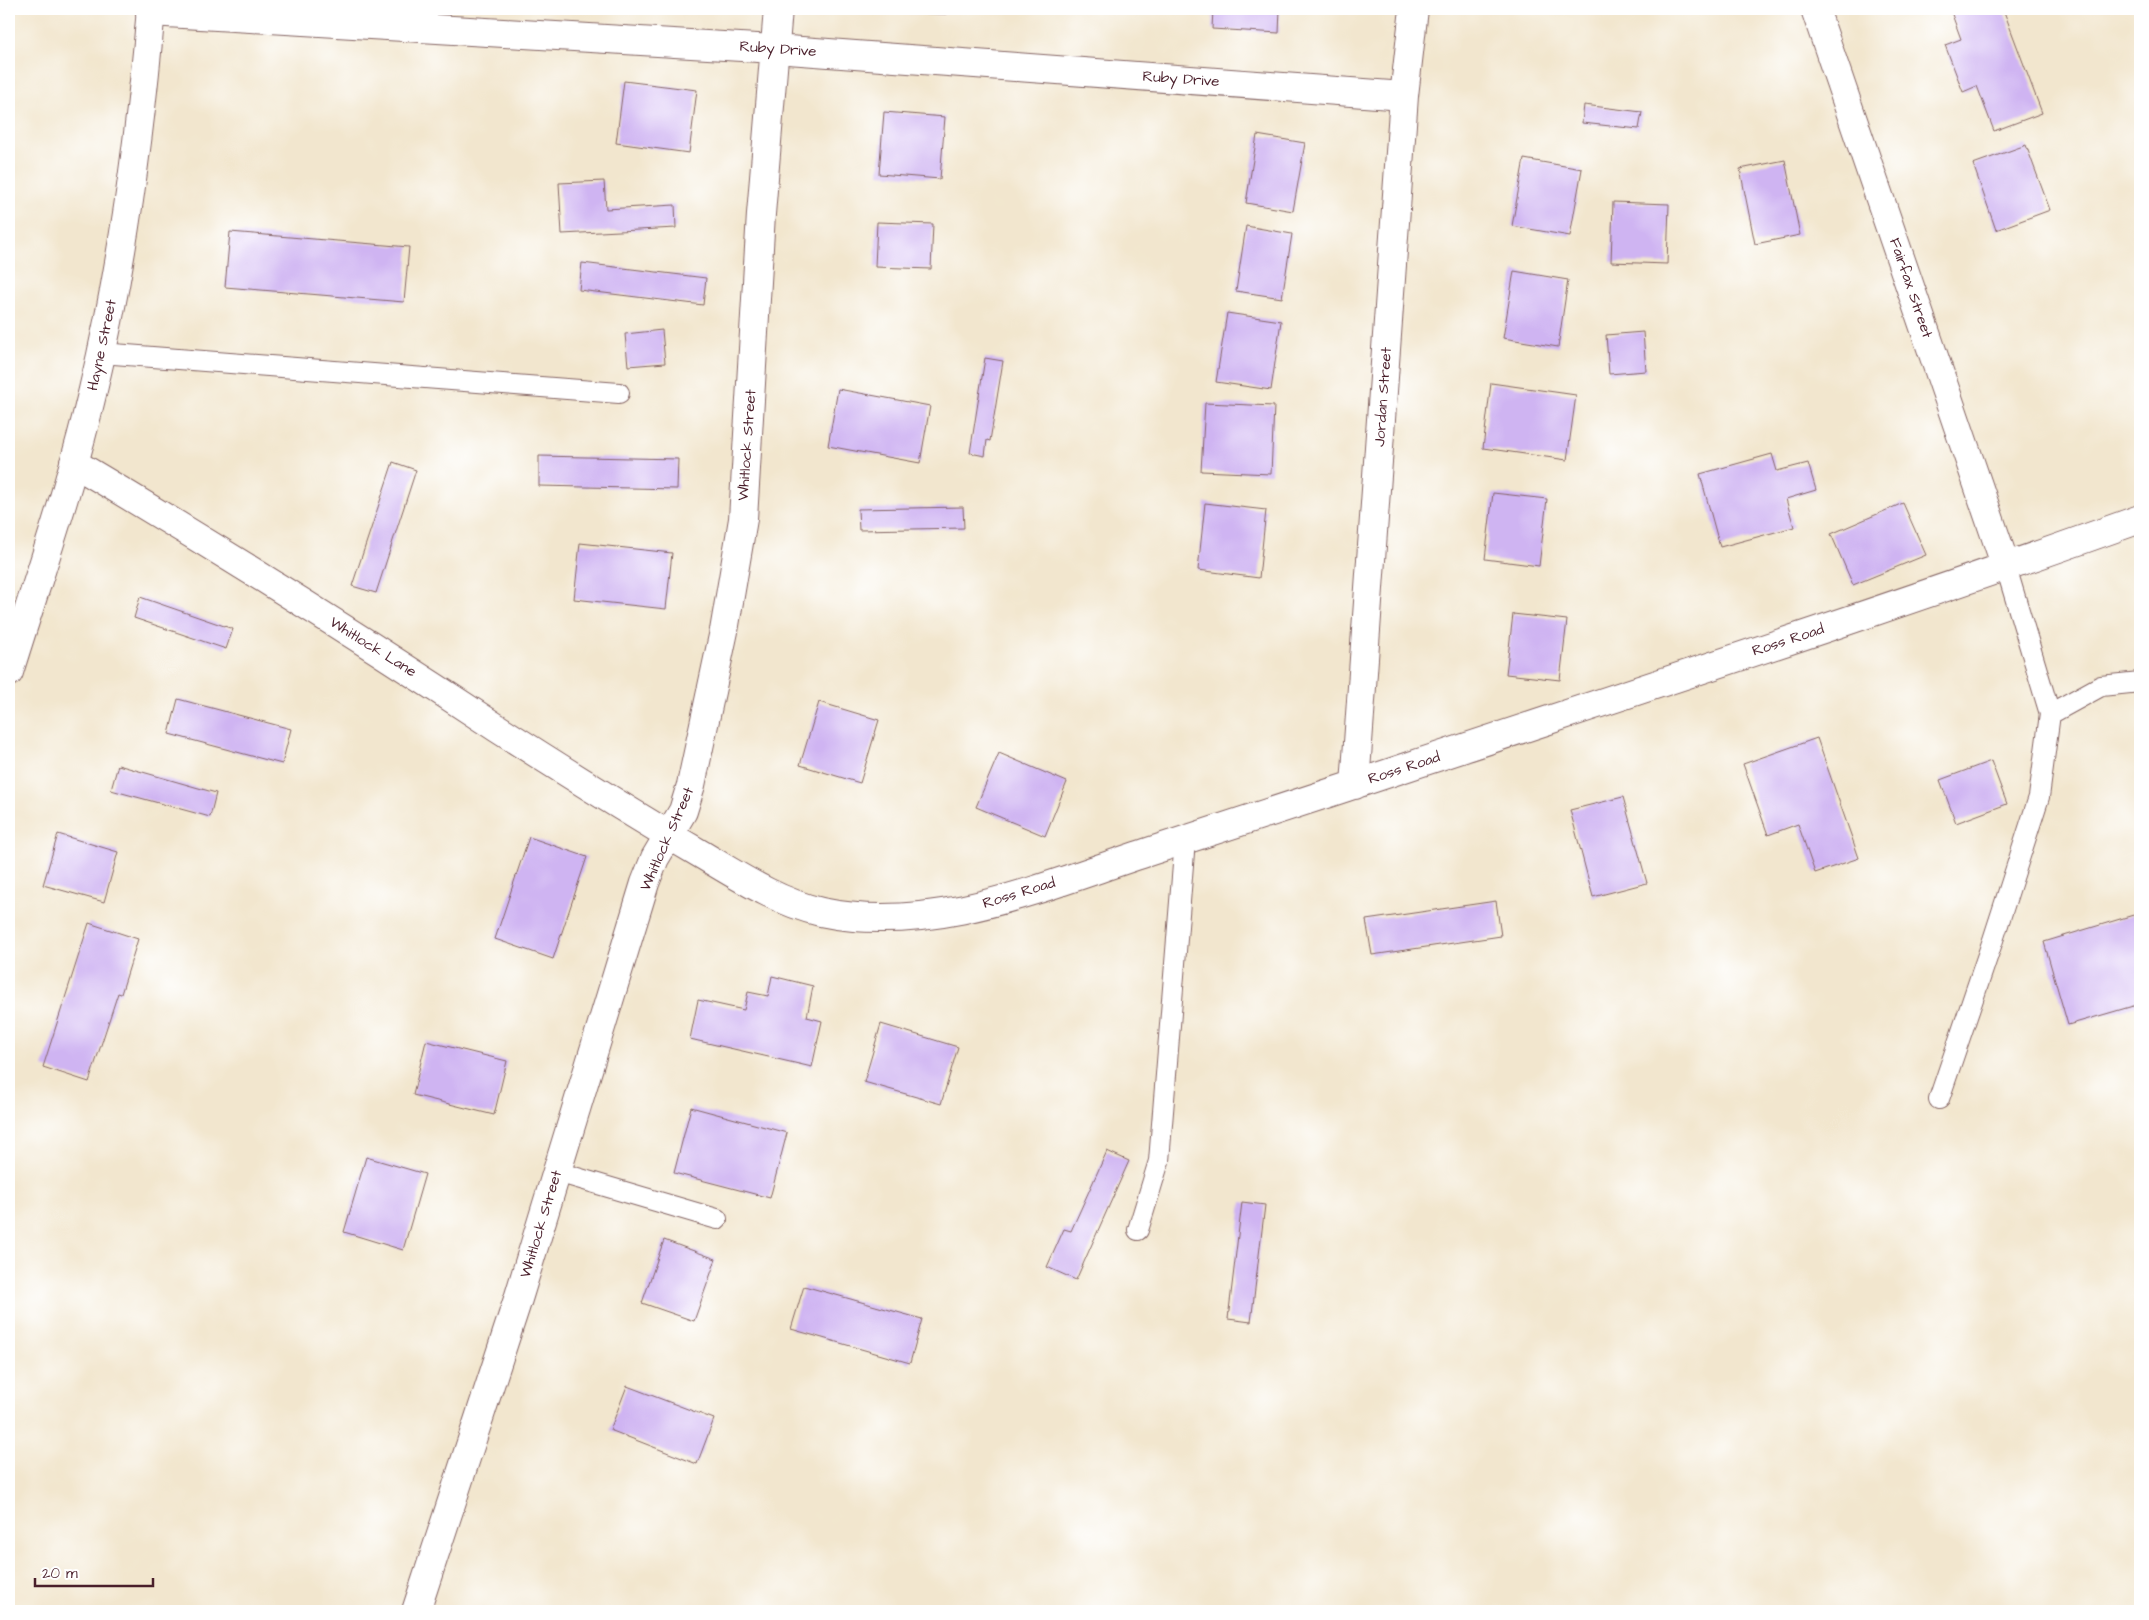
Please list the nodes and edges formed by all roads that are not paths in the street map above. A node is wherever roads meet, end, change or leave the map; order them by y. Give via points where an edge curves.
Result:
1 (778, 9) edge
2 (1414, 9) edge
3 (1815, 9) edge
4 (150, 10) edge
5 (775, 49) junction
6 (1404, 96) junction
7 (101, 353) junction
8 (619, 393) dead end
9 (74, 463) junction
10 (2140, 519) edge
11 (2006, 567) junction
12 (9, 672) edge
13 (2140, 682) edge
14 (2050, 714) junction
15 (1355, 785) junction
16 (669, 835) junction
17 (1185, 840) junction
18 (1939, 1099) dead end
19 (557, 1172) junction
20 (717, 1219) dead end
21 (1138, 1230) dead end
22 (416, 1611) edge

1 - 5 street, Whitlock Street
2 - 6 street, Jordan Street
3 - 11 street, Fairfax Street
4 - 5 street, Ruby Drive
4 - 7 street, Hayne Street via 133,167
5 - 6 street, Ruby Drive
5 - 16 street, Whitlock Street via 742,519 724,631 692,785
6 - 15 street, Jordan Street
7 - 8 lane
7 - 9 street, Hayne Street
9 - 12 street, Hayne Street
9 - 16 street, Whitlock Lane via 227,555 594,791
10 - 11 street, Ross Road
11 - 14 lane
11 - 15 street, Ross Road
13 - 14 lane via 2101,686
14 - 18 lane via 2039,797
15 - 17 street, Ross Road
16 - 17 street, Ross Road via 772,895 817,911 865,918 912,918 973,907
16 - 19 street, Whitlock Street via 645,883
17 - 21 lane via 1159,1161
19 - 20 lane
19 - 22 street, Whitlock Street

